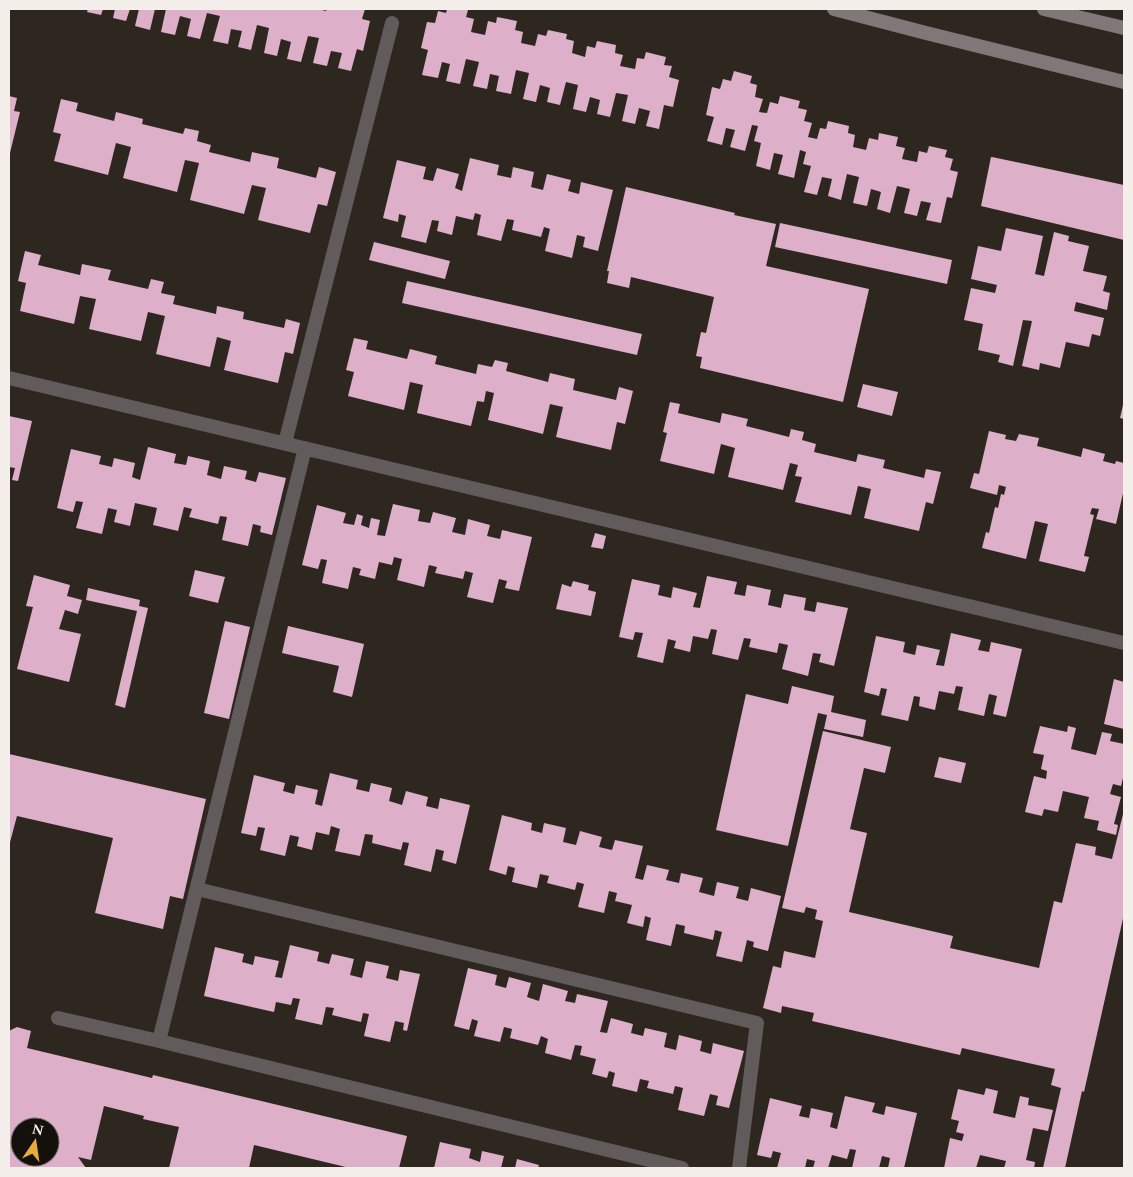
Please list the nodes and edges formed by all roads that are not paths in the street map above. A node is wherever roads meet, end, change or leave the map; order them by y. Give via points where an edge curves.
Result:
1 (834, 9) edge
2 (1044, 9) edge
3 (392, 23) dead end
4 (1124, 28) edge
5 (1124, 82) edge
6 (9, 378) edge
7 (285, 443) junction
8 (305, 448) junction
9 (1124, 643) edge
10 (197, 888) junction
11 (58, 1018) dead end
12 (159, 1041) junction
13 (682, 1168) edge
14 (739, 1168) edge

1 - 5 main road
2 - 4 main road
3 - 7 street
6 - 7 street
7 - 8 street
8 - 9 street
8 - 10 street
10 - 12 street
10 - 14 street via 757,1024
11 - 12 street
12 - 13 street

